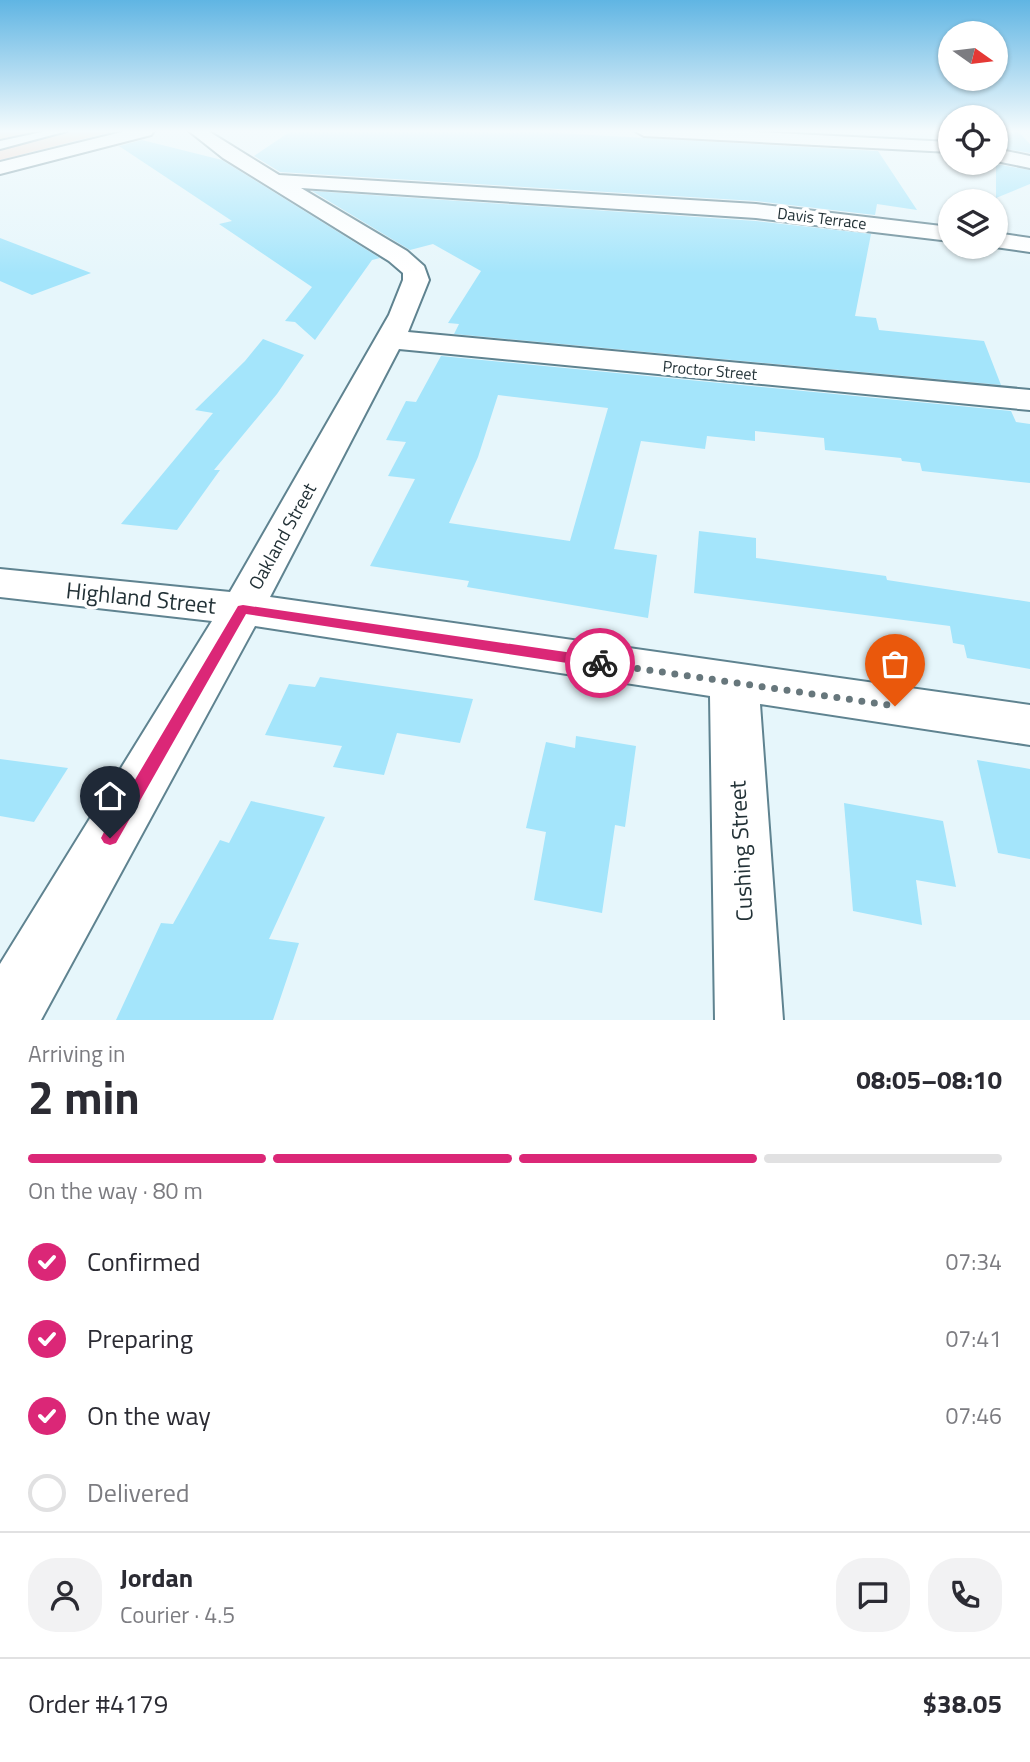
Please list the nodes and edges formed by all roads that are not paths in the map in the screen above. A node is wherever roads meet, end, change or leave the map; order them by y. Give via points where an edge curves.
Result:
1 (271, 179) edge
2 (275, 181) junction
3 (938, 233) edge
4 (1008, 242) edge
5 (1030, 245) edge
6 (389, 340) junction
7 (1030, 400) edge
8 (0, 583) edge
9 (243, 609) junction
10 (734, 682) junction
11 (1030, 725) edge
12 (4, 1020) edge
13 (749, 1020) edge

1 - 2 street, Oakland Street
2 - 3 street, Davis Terrace via 756,211
2 - 6 street, Oakland Street via 415,271 413,290
4 - 5 street
6 - 7 street, Proctor Street
6 - 9 street, Oakland Street
8 - 9 street, Highland Street
9 - 10 street, Highland Street
9 - 12 street, Oakland Street
10 - 11 street, Highland Street
10 - 13 street, Cushing Street

